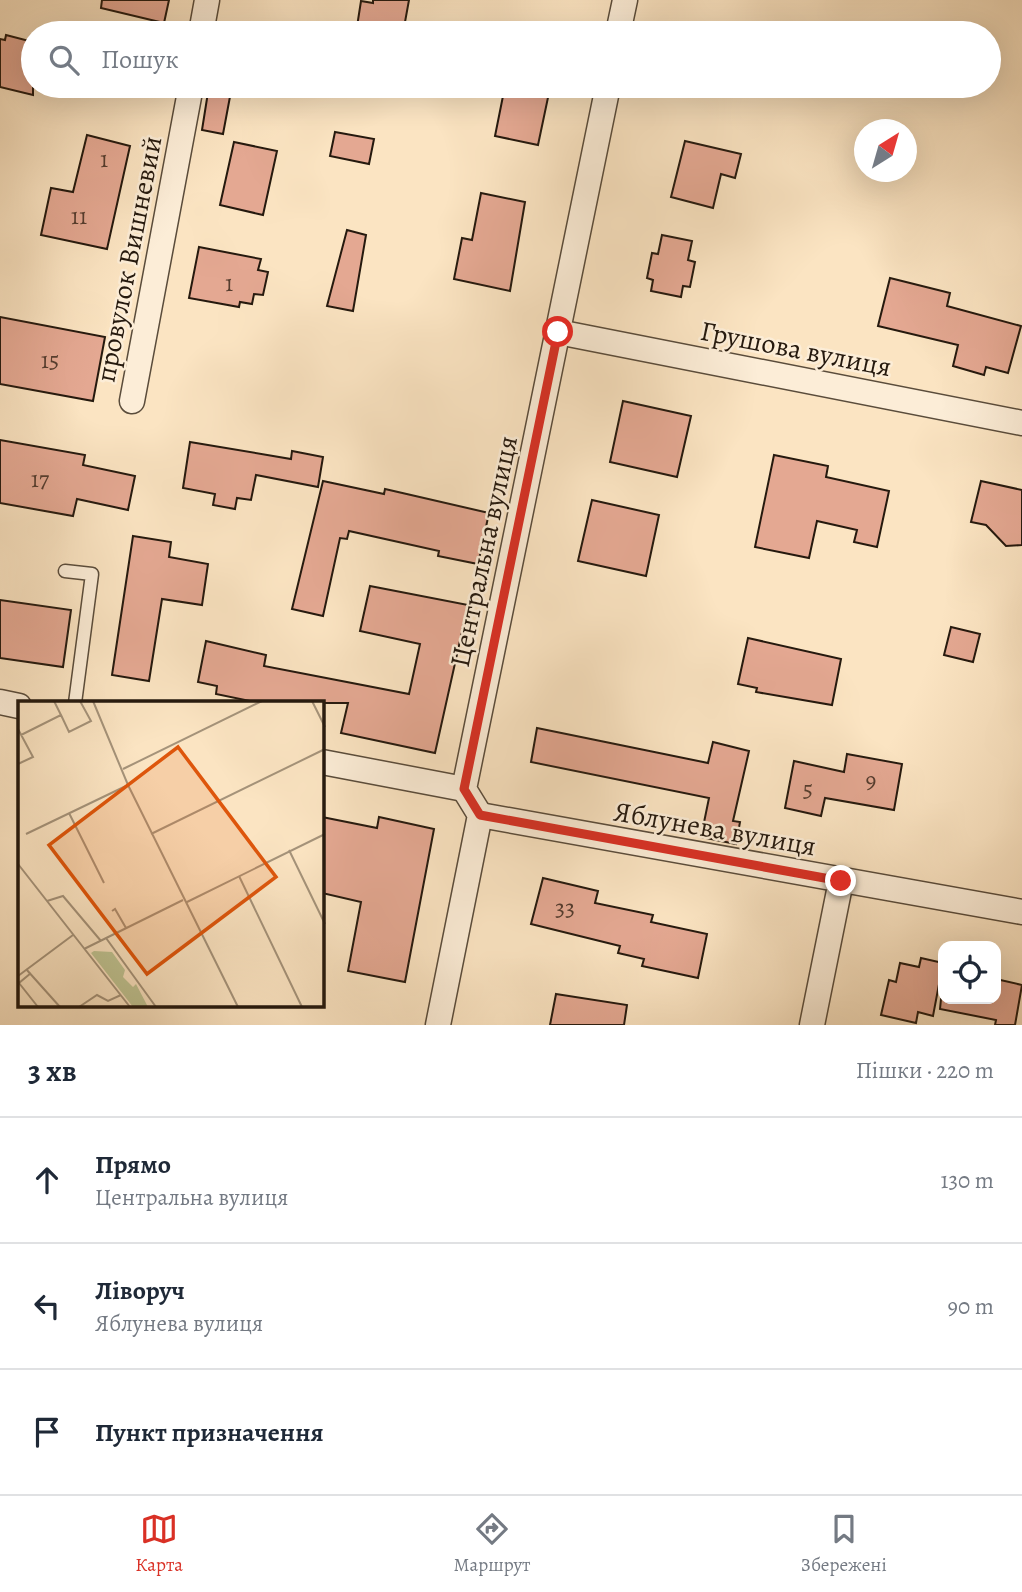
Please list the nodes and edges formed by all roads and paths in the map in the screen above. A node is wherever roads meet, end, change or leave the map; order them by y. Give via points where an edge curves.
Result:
1 (207, 0) edge
2 (625, 0) edge
3 (203, 21) edge
4 (621, 21) edge
5 (189, 98) edge
6 (606, 98) edge
7 (558, 332) junction
8 (132, 401) dead end
9 (1022, 423) edge
10 (65, 571) dead end
11 (75, 701) edge
12 (0, 702) edge
13 (18, 706) edge
14 (324, 762) edge
15 (464, 789) junction
16 (480, 815) junction
17 (841, 881) junction
18 (1022, 912) edge
19 (438, 1025) edge
20 (812, 1025) edge

1 - 3 street
2 - 4 street
5 - 8 street, провулок Вишневий
6 - 7 street, Центральна вулиця
7 - 9 street, Грушова вулиця
7 - 15 street, Центральна вулиця
10 - 11 lane via 92,574
12 - 13 street
14 - 15 street
15 - 16 street
16 - 17 street, Яблунева вулиця
16 - 19 street
17 - 18 street, Яблунева вулиця
17 - 20 street

